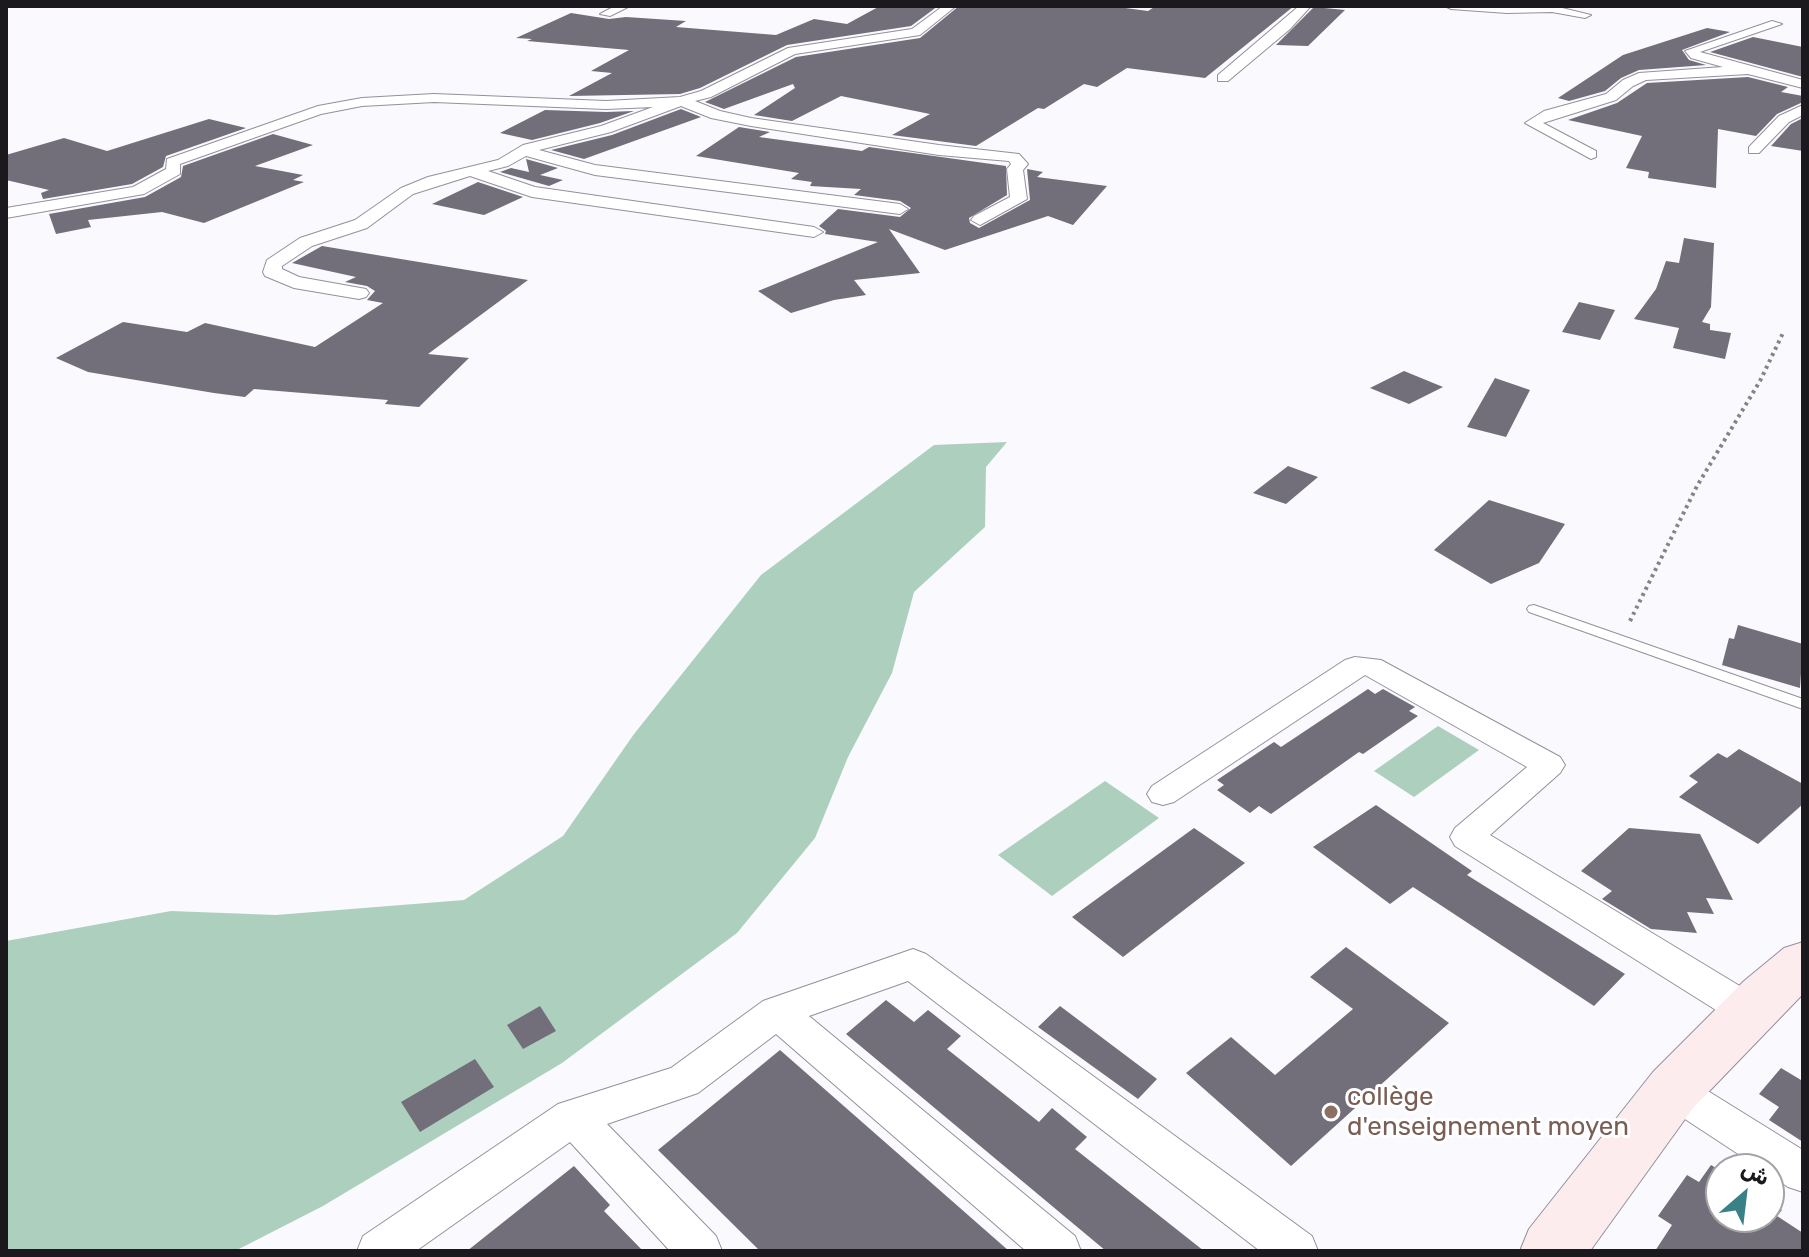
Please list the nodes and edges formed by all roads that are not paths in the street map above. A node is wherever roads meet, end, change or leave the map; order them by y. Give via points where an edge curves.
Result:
1 (624, 6) edge
2 (950, 6) edge
3 (1305, 6) edge
4 (1451, 6) edge
5 (606, 14) dead end
6 (1585, 15) dead end
7 (1776, 24) dead end
8 (1747, 70) junction
9 (1223, 78) dead end
10 (1803, 84) edge
11 (681, 101) junction
12 (1803, 109) edge
13 (525, 150) junction
14 (1754, 150) dead end
15 (1591, 154) dead end
16 (474, 172) junction
17 (900, 209) dead end
18 (6, 213) edge
19 (980, 220) dead end
20 (814, 232) dead end
21 (359, 293) dead end
22 (1534, 609) dead end
23 (1803, 704) edge
24 (1163, 794) dead end
25 (1803, 963) edge
26 (1749, 1011) junction
27 (777, 1012) junction
28 (1673, 1090) junction
29 (573, 1117) junction
30 (1803, 1173) edge
31 (379, 1251) edge
32 (700, 1251) edge
33 (1059, 1251) edge
34 (1296, 1251) edge
35 (1552, 1251) edge

1 - 5 street
2 - 11 street via 916,32 792,51
3 - 9 street
4 - 6 street
7 - 8 street via 1691,51
8 - 10 street
8 - 15 street via 1644,76 1611,97 1532,123
11 - 13 street via 606,129
11 - 18 street via 362,102 318,110 172,162 174,171 138,191
11 - 19 street via 751,122 1014,157 1020,164 1015,169 1019,199
12 - 14 street via 1784,119
13 - 16 street
13 - 17 street via 595,170
16 - 20 street via 532,192
16 - 21 street via 407,191 361,224 306,242 273,264 272,272 294,282
22 - 23 lane
24 - 26 street via 1355,666 1371,666 1549,765 1467,837
25 - 26 main road
26 - 28 main road
27 - 29 street via 684,1081
27 - 33 street
27 - 34 street via 913,964
28 - 30 street
28 - 35 main road
29 - 31 street
29 - 32 street

